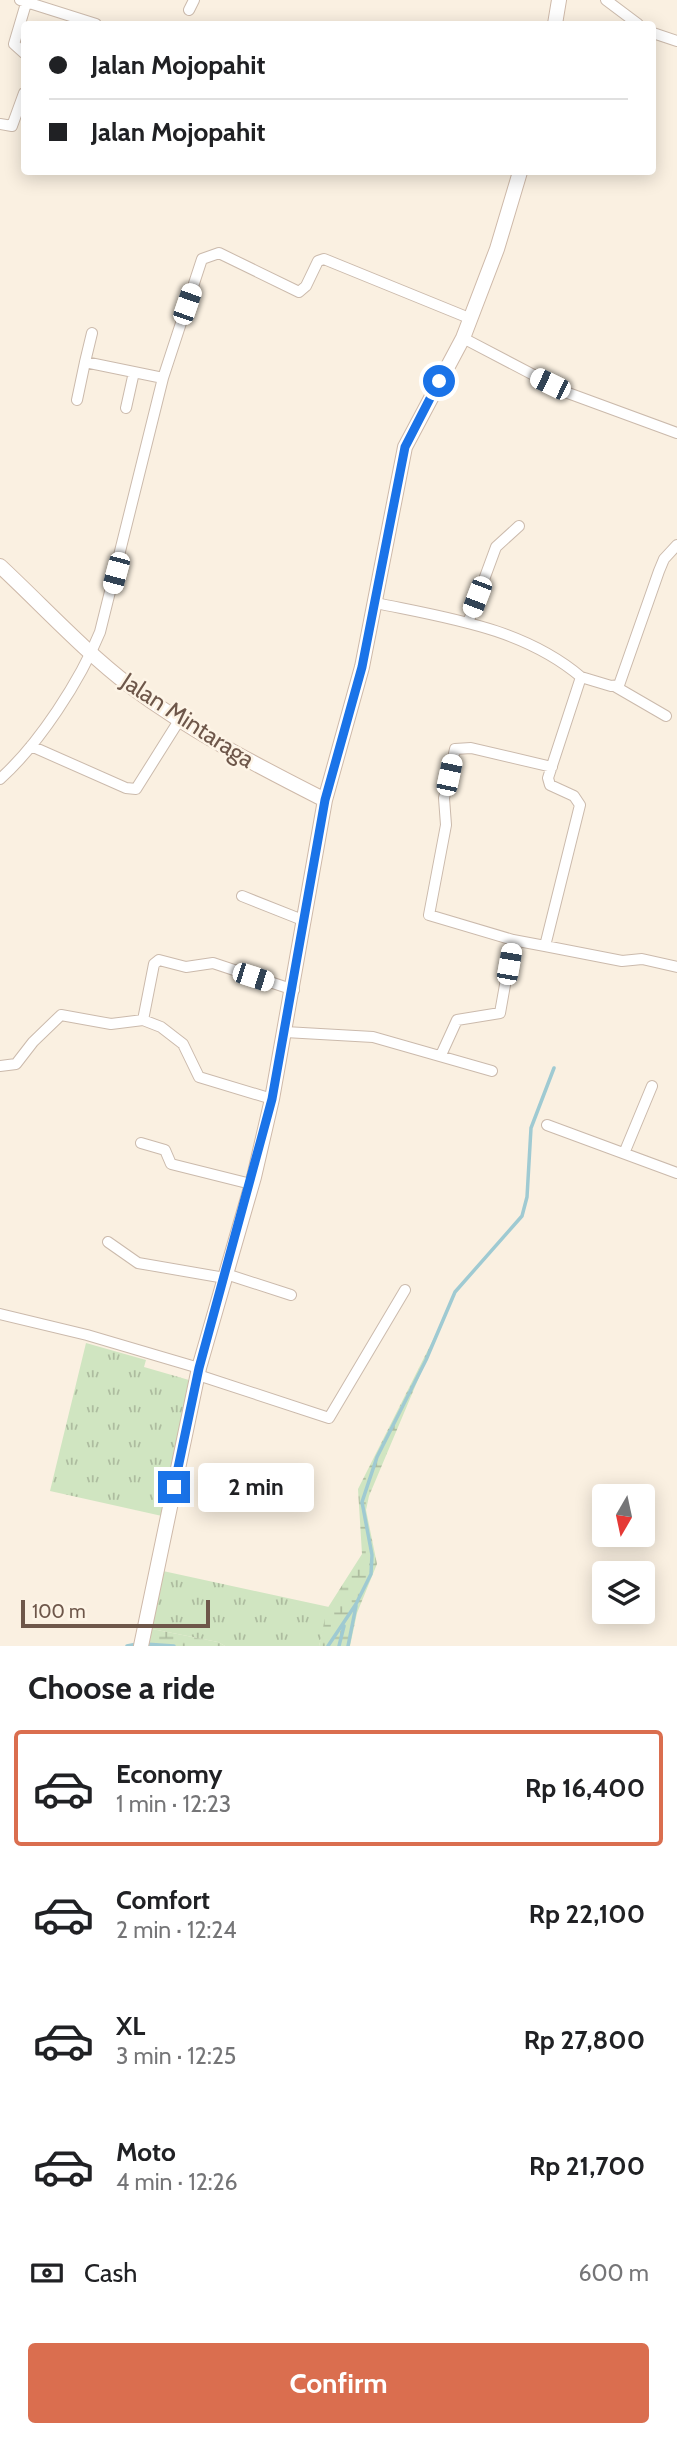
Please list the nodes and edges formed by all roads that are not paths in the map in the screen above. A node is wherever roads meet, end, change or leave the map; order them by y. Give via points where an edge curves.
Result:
1 (559, 0) edge
2 (606, 0) edge
3 (24, 1) edge
4 (87, 21) edge
5 (556, 21) edge
6 (634, 21) edge
7 (656, 34) edge
8 (677, 41) edge
9 (21, 50) edge
10 (21, 101) edge
11 (0, 124) edge
12 (519, 175) edge
13 (469, 318) junction
14 (92, 333) dead end
15 (463, 338) junction
16 (85, 362) junction
17 (134, 372) junction
18 (163, 378) junction
19 (77, 400) dead end
20 (125, 408) dead end
21 (677, 431) edge
22 (519, 526) dead end
23 (677, 545) edge
24 (0, 566) edge
25 (376, 603) junction
26 (468, 622) junction
27 (91, 652) junction
28 (581, 677) junction
29 (615, 687) junction
30 (666, 716) dead end
31 (180, 719) junction
32 (31, 746) junction
33 (552, 767) junction
34 (0, 779) edge
35 (325, 800) junction
36 (242, 896) dead end
37 (305, 920) junction
38 (513, 940) junction
39 (545, 946) junction
40 (677, 967) edge
41 (293, 990) junction
42 (143, 1020) junction
43 (285, 1032) junction
44 (441, 1055) junction
45 (0, 1066) edge
46 (492, 1072) dead end
47 (652, 1086) dead end
48 (272, 1099) junction
49 (547, 1125) dead end
50 (141, 1143) dead end
51 (625, 1151) junction
52 (677, 1173) edge
53 (251, 1184) junction
54 (108, 1242) dead end
55 (226, 1276) junction
56 (405, 1290) dead end
57 (291, 1295) dead end
58 (0, 1314) edge
59 (199, 1372) junction
60 (141, 1646) edge

1 - 5 street
2 - 6 street
3 - 4 street
3 - 9 street via 14,44
7 - 8 street
10 - 11 street via 12,126
12 - 13 street via 497,249
13 - 15 street
13 - 18 street via 324,259 318,261 299,292 257,269 211,254 202,259
14 - 16 street
15 - 21 street via 568,393
15 - 25 street via 410,434
16 - 17 street
16 - 19 street
17 - 18 street
17 - 20 street
18 - 27 street via 107,610
22 - 26 street via 498,544
23 - 29 street via 659,571 622,680
24 - 27 street, Jalan Mintaraga
25 - 26 street
25 - 35 street
26 - 28 street via 525,641
27 - 31 street, Jalan Mintaraga
27 - 32 street
28 - 29 street
28 - 33 street
29 - 30 street
31 - 32 street via 136,789
31 - 35 street, Jalan Mintaraga
32 - 34 street
33 - 38 street via 466,747 454,752 429,915
33 - 39 street via 550,785 574,796 580,805
35 - 37 street
36 - 37 street
37 - 41 street
38 - 39 street
38 - 44 street via 500,1013 457,1020
39 - 40 street
41 - 42 street via 213,963 186,967 159,960 154,964
41 - 43 street
42 - 45 street via 111,1024 61,1015 16,1064
42 - 48 street via 183,1044 199,1077
43 - 44 street via 354,1034
43 - 48 street
44 - 46 street
47 - 51 street
48 - 53 street
49 - 51 street
50 - 53 street via 165,1150 171,1164
51 - 52 street
53 - 55 street
54 - 55 street via 138,1263
55 - 57 street
55 - 59 street
56 - 59 street via 329,1418
58 - 59 street
59 - 60 street

